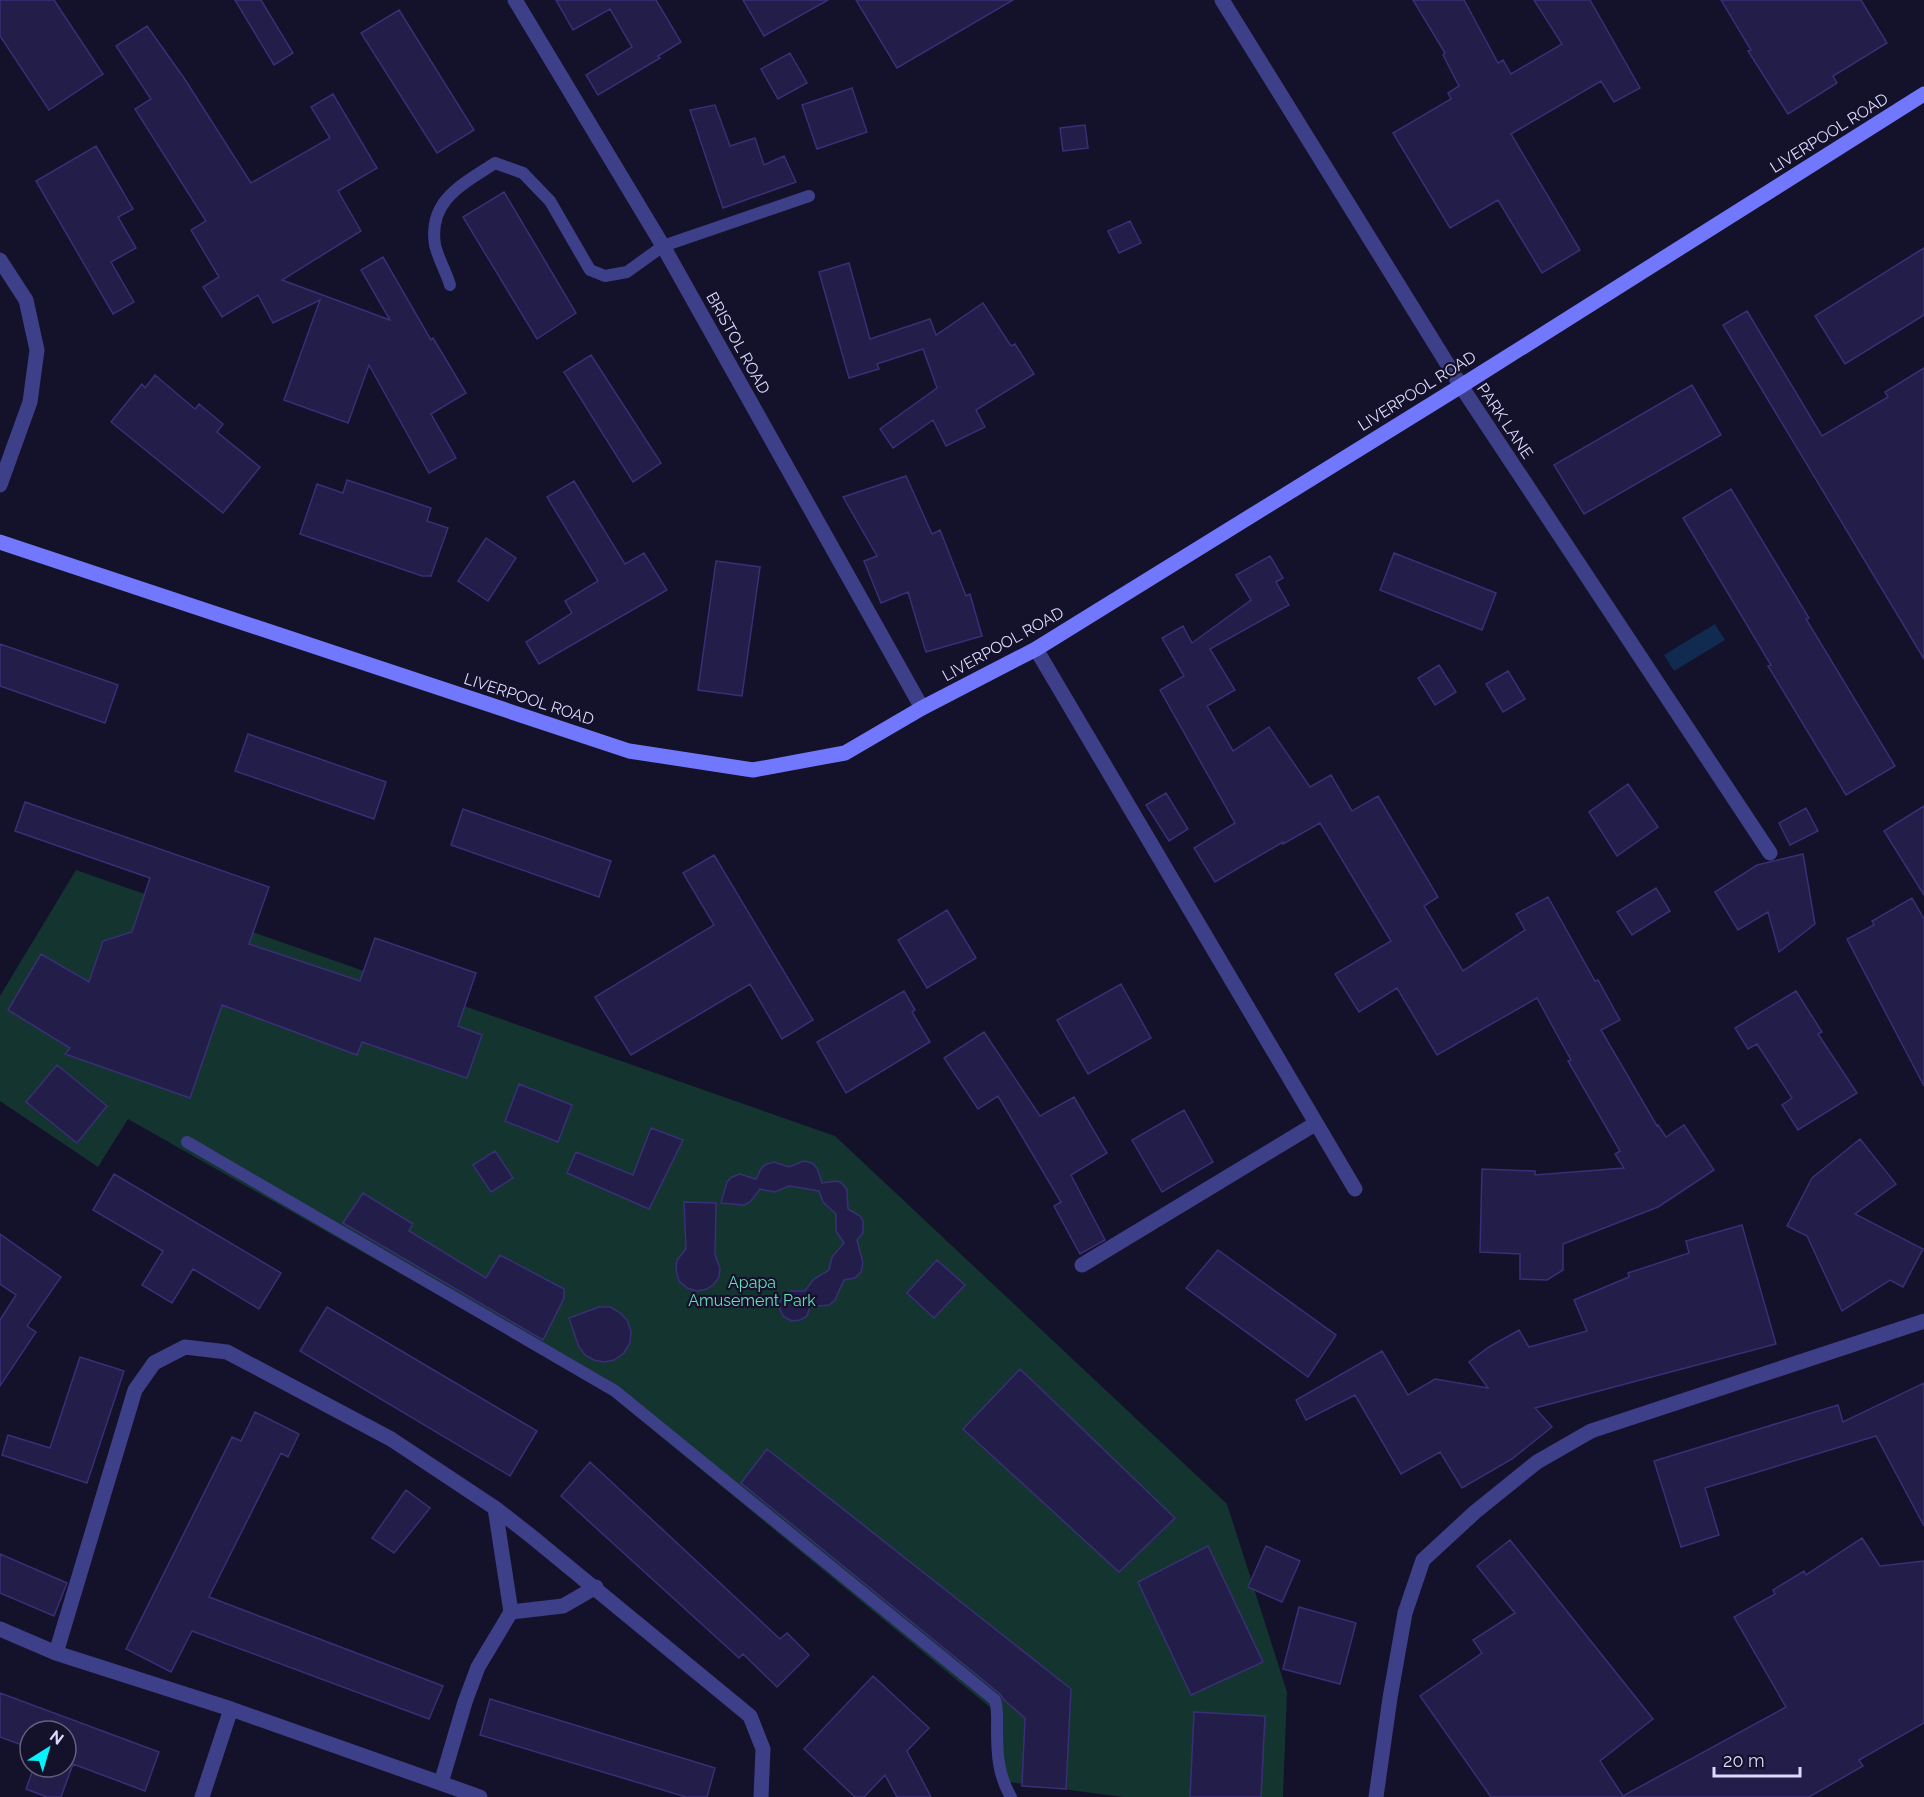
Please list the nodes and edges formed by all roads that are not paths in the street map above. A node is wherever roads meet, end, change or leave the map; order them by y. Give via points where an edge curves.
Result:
1 (515, 0) edge
2 (1222, 0) edge
3 (1924, 94) edge
4 (809, 196) dead end
5 (663, 246) junction
6 (0, 260) edge
7 (450, 285) dead end
8 (1461, 386) junction
9 (0, 485) edge
10 (0, 543) edge
11 (1036, 649) junction
12 (922, 708) junction
13 (1770, 853) dead end
14 (1315, 1124) junction
15 (187, 1142) dead end
16 (1355, 1189) dead end
17 (1082, 1265) dead end
18 (1924, 1321) edge
19 (495, 1508) junction
20 (596, 1587) junction
21 (511, 1612) junction
22 (0, 1629) edge
23 (56, 1653) junction
24 (231, 1709) junction
25 (441, 1783) junction
26 (202, 1797) edge
27 (480, 1797) edge
28 (760, 1797) edge
29 (1011, 1797) edge
30 (1376, 1797) edge

1 - 5 street, BRISTOL ROAD
2 - 8 street, PARK LANE
3 - 8 main road, LIVERPOOL ROAD
4 - 5 lane
5 - 7 lane via 627,272 605,276 590,270 550,201 523,172 495,163 450,193 435,219 435,245
5 - 12 street, BRISTOL ROAD
6 - 9 street via 26,300 37,350 30,402
8 - 11 main road, LIVERPOOL ROAD
8 - 13 street, PARK LANE
10 - 12 main road, LIVERPOOL ROAD via 629,751 753,770 845,753
11 - 12 main road, LIVERPOOL ROAD
11 - 14 street
14 - 16 street
14 - 17 street
15 - 29 lane via 615,1391 994,1700 999,1773
18 - 30 street via 1591,1431 1537,1462 1475,1512 1423,1560 1405,1613
19 - 20 street
19 - 21 street
19 - 23 street via 391,1439 238,1357 185,1347 154,1363 135,1390
20 - 21 street via 563,1606
20 - 28 street via 750,1716 763,1749
21 - 25 street via 478,1667
22 - 23 street
23 - 24 street
24 - 25 street
24 - 26 street
25 - 27 street

